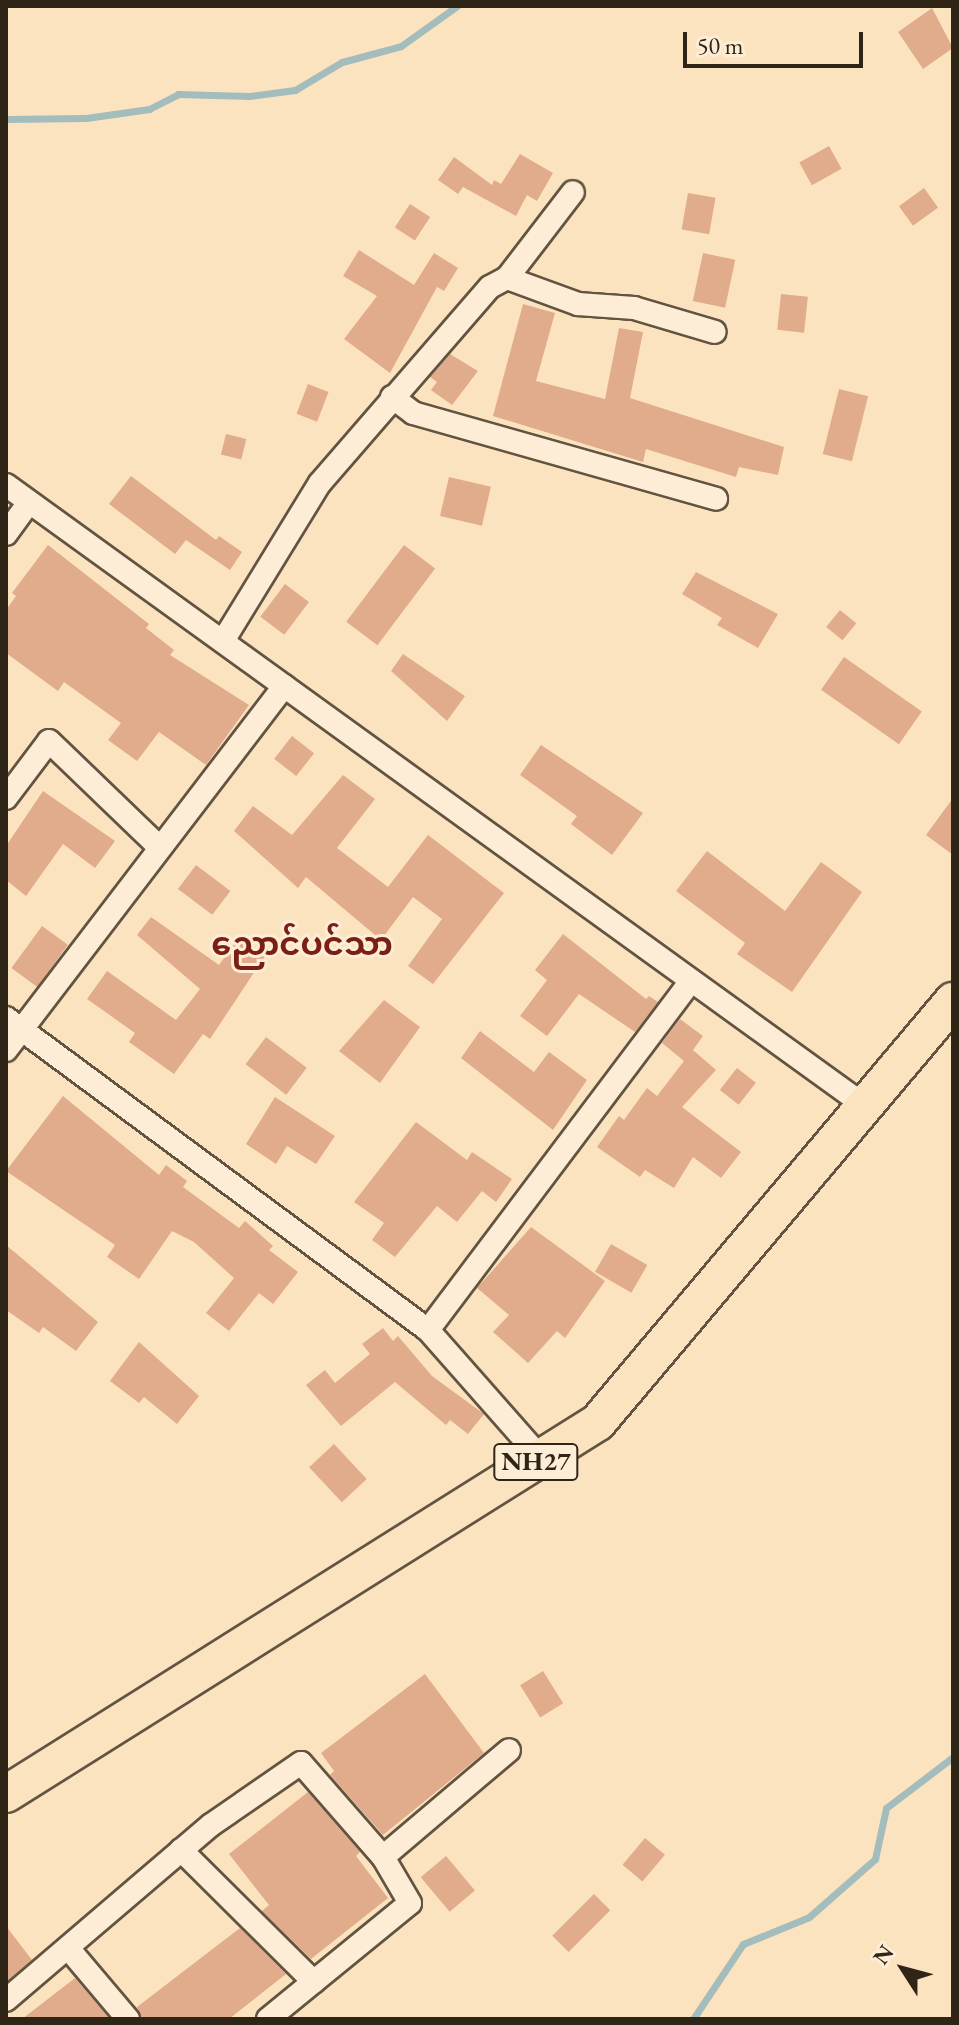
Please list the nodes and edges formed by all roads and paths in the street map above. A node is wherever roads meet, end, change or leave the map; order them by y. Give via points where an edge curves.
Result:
1 (573, 192) dead end
2 (507, 278) junction
3 (715, 332) dead end
4 (392, 397) junction
5 (6, 485) edge
6 (716, 499) dead end
7 (29, 502) junction
8 (6, 534) edge
9 (223, 641) junction
10 (284, 686) junction
11 (6, 798) edge
12 (160, 848) junction
13 (691, 981) junction
14 (953, 1001) edge
15 (14, 1024) edge
16 (6, 1050) edge
17 (865, 1106) junction
18 (428, 1330) junction
19 (541, 1458) junction
20 (509, 1750) dead end
21 (6, 1794) edge
22 (181, 1850) junction
23 (383, 1857) junction
24 (68, 1948) junction
25 (314, 1982) junction
26 (6, 2000) edge
27 (128, 2019) edge
28 (268, 2019) edge

1 - 2 street
2 - 3 street via 578,304 634,308
2 - 4 street via 490,287
4 - 6 street via 413,413
4 - 9 street via 320,483
5 - 7 street
7 - 8 street
7 - 9 street
9 - 10 street
10 - 12 street
10 - 13 street
11 - 12 street via 49,741
12 - 15 street
13 - 17 street
13 - 18 street
14 - 17 highway, NH27
15 - 16 street
15 - 18 street
17 - 19 highway, NH27 via 598,1422
18 - 19 street
19 - 21 highway, NH27
20 - 23 street
22 - 23 street via 301,1763
22 - 24 street
22 - 25 street
23 - 25 street via 410,1903
24 - 26 street
24 - 27 street
25 - 28 street

